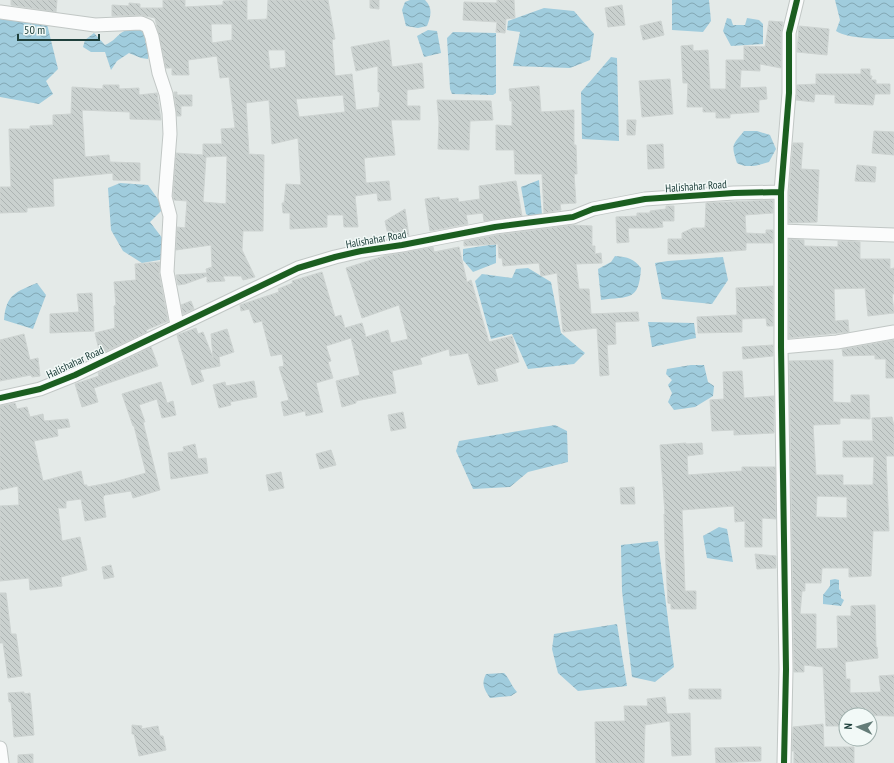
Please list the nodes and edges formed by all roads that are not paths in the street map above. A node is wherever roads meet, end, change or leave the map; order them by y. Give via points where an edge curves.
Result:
1 (797, 0) edge
2 (0, 12) edge
3 (781, 192) junction
4 (781, 231) junction
5 (894, 235) edge
6 (177, 325) junction
7 (894, 332) edge
8 (781, 347) junction
9 (0, 398) edge
10 (0, 748) edge
11 (2, 763) edge
12 (784, 763) edge

1 - 3 street via 790,33 789,93
2 - 6 street via 95,25 148,26 169,113 165,197 170,216 167,282
3 - 4 street
3 - 6 street, Halishahar Road via 645,199 593,209 573,217 495,226 335,257 298,268
4 - 5 street
4 - 8 street
6 - 9 street, Halishahar Road via 62,380 40,389
7 - 8 street via 837,342
8 - 12 street via 786,669
10 - 11 street

